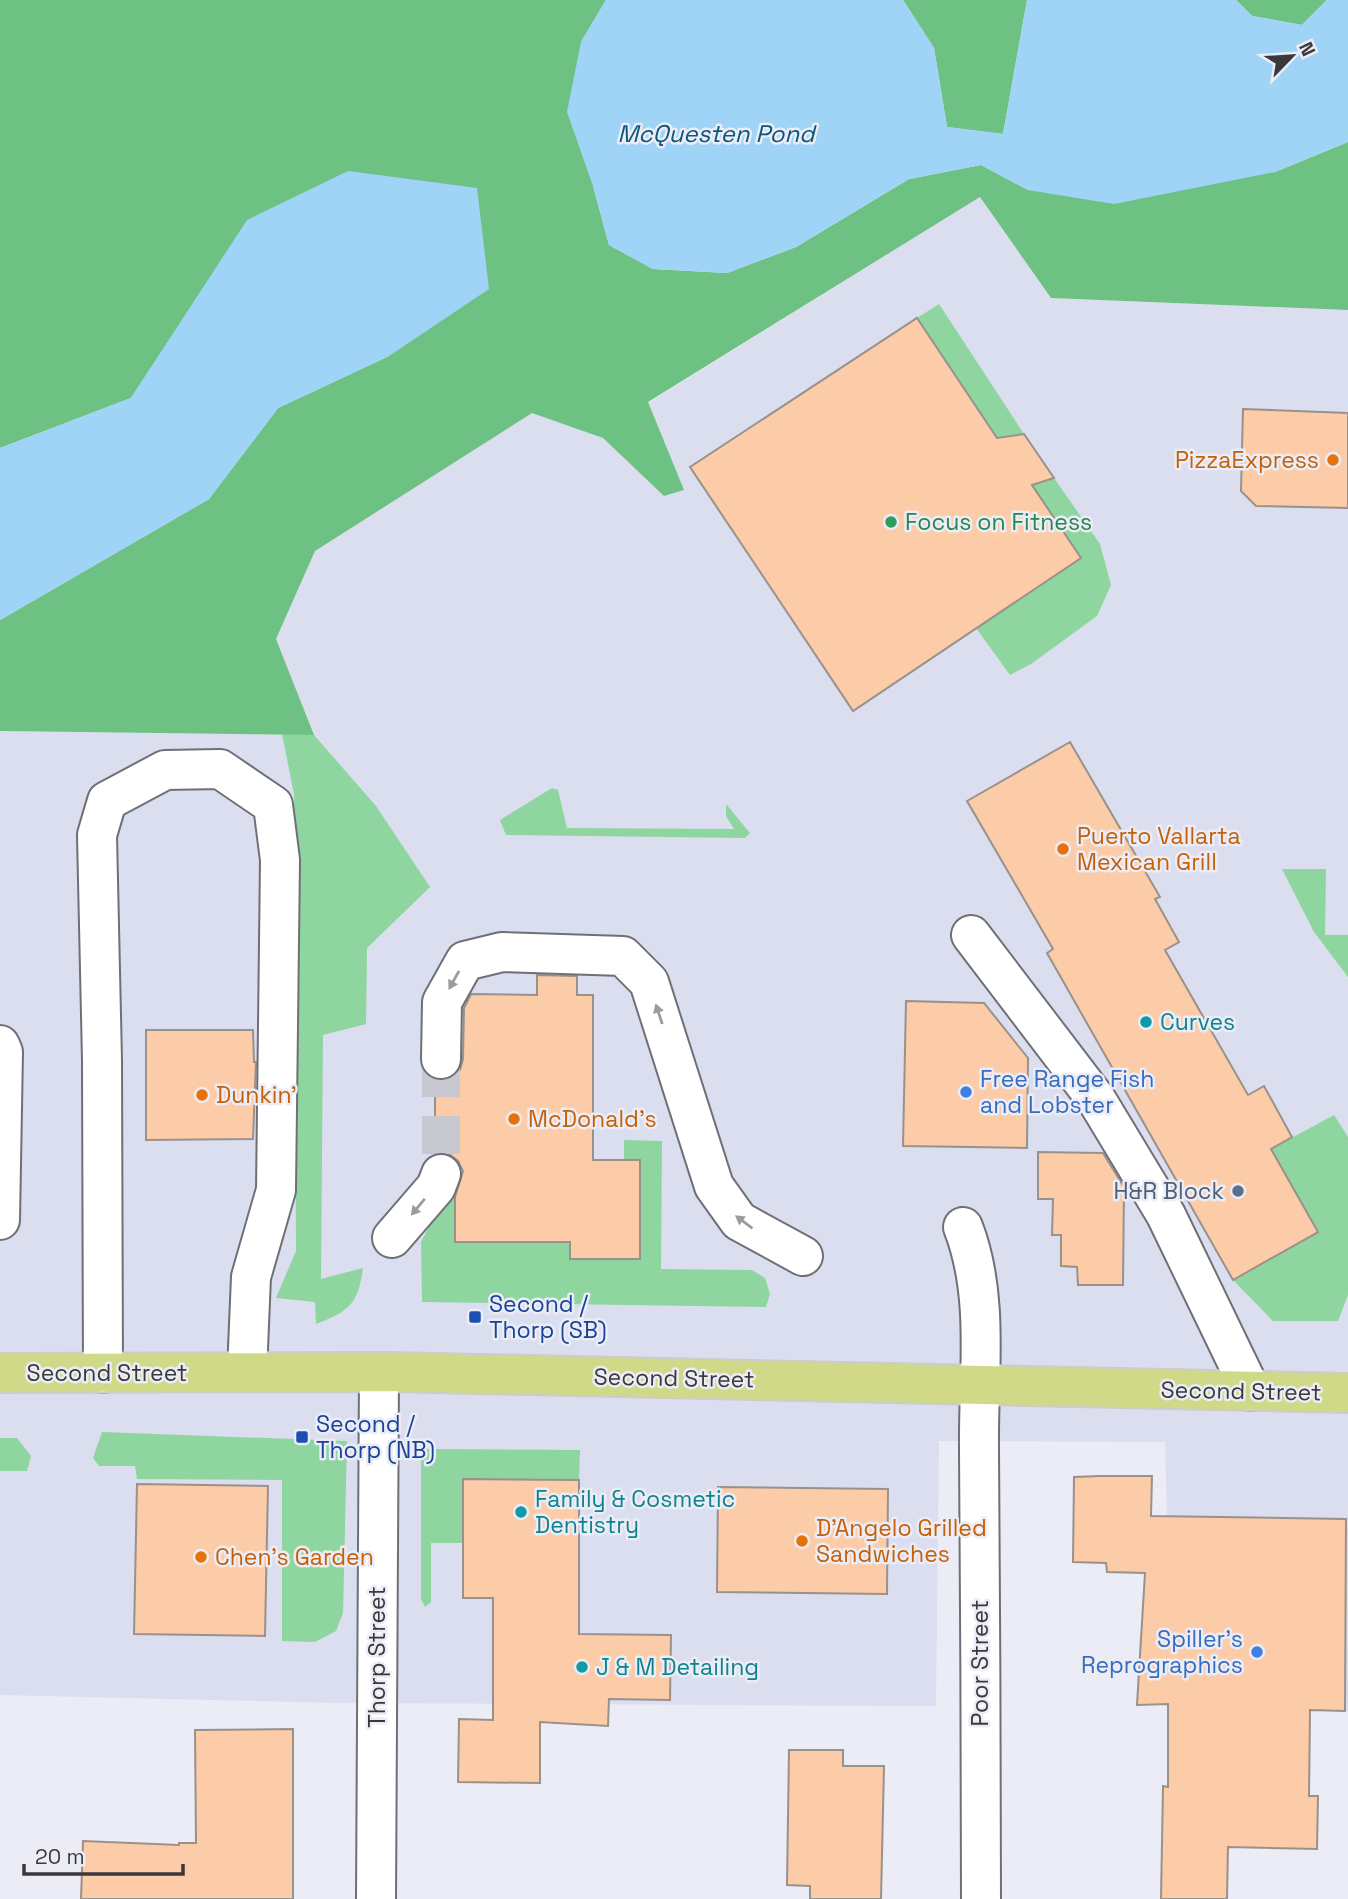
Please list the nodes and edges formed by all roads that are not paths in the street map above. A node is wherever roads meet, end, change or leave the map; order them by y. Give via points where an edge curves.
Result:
1 (971, 935) dead end
2 (0, 1045) edge
3 (441, 1059) tunnel mouth
4 (441, 1174) tunnel mouth
5 (0, 1220) edge
6 (963, 1227) dead end
7 (392, 1238) dead end
8 (803, 1256) dead end
9 (247, 1372) junction
10 (379, 1372) junction
11 (0, 1373) edge
12 (103, 1373) junction
13 (978, 1385) junction
14 (1251, 1391) junction
15 (1348, 1393) edge
16 (376, 1899) edge
17 (981, 1899) edge

1 - 14 street via 1096,1099 1166,1215
2 - 5 street
8 -> 3 street via 738,1221 714,1186 649,982 623,956 502,952 465,961 442,1002
4 -> 7 street via 436,1187
6 - 13 street, Poor Street via 973,1253 980,1305
9 - 10 main road, Second Street
9 - 12 main road, Second Street
9 - 12 street via 251,1277 275,1190 280,860 273,805 220,769 166,771 107,801 97,835
10 - 13 main road, Second Street
10 - 16 street, Thorp Street
11 - 12 main road, Second Street
13 - 14 main road, Second Street
13 - 17 street, Poor Street
14 - 15 main road, Second Street

